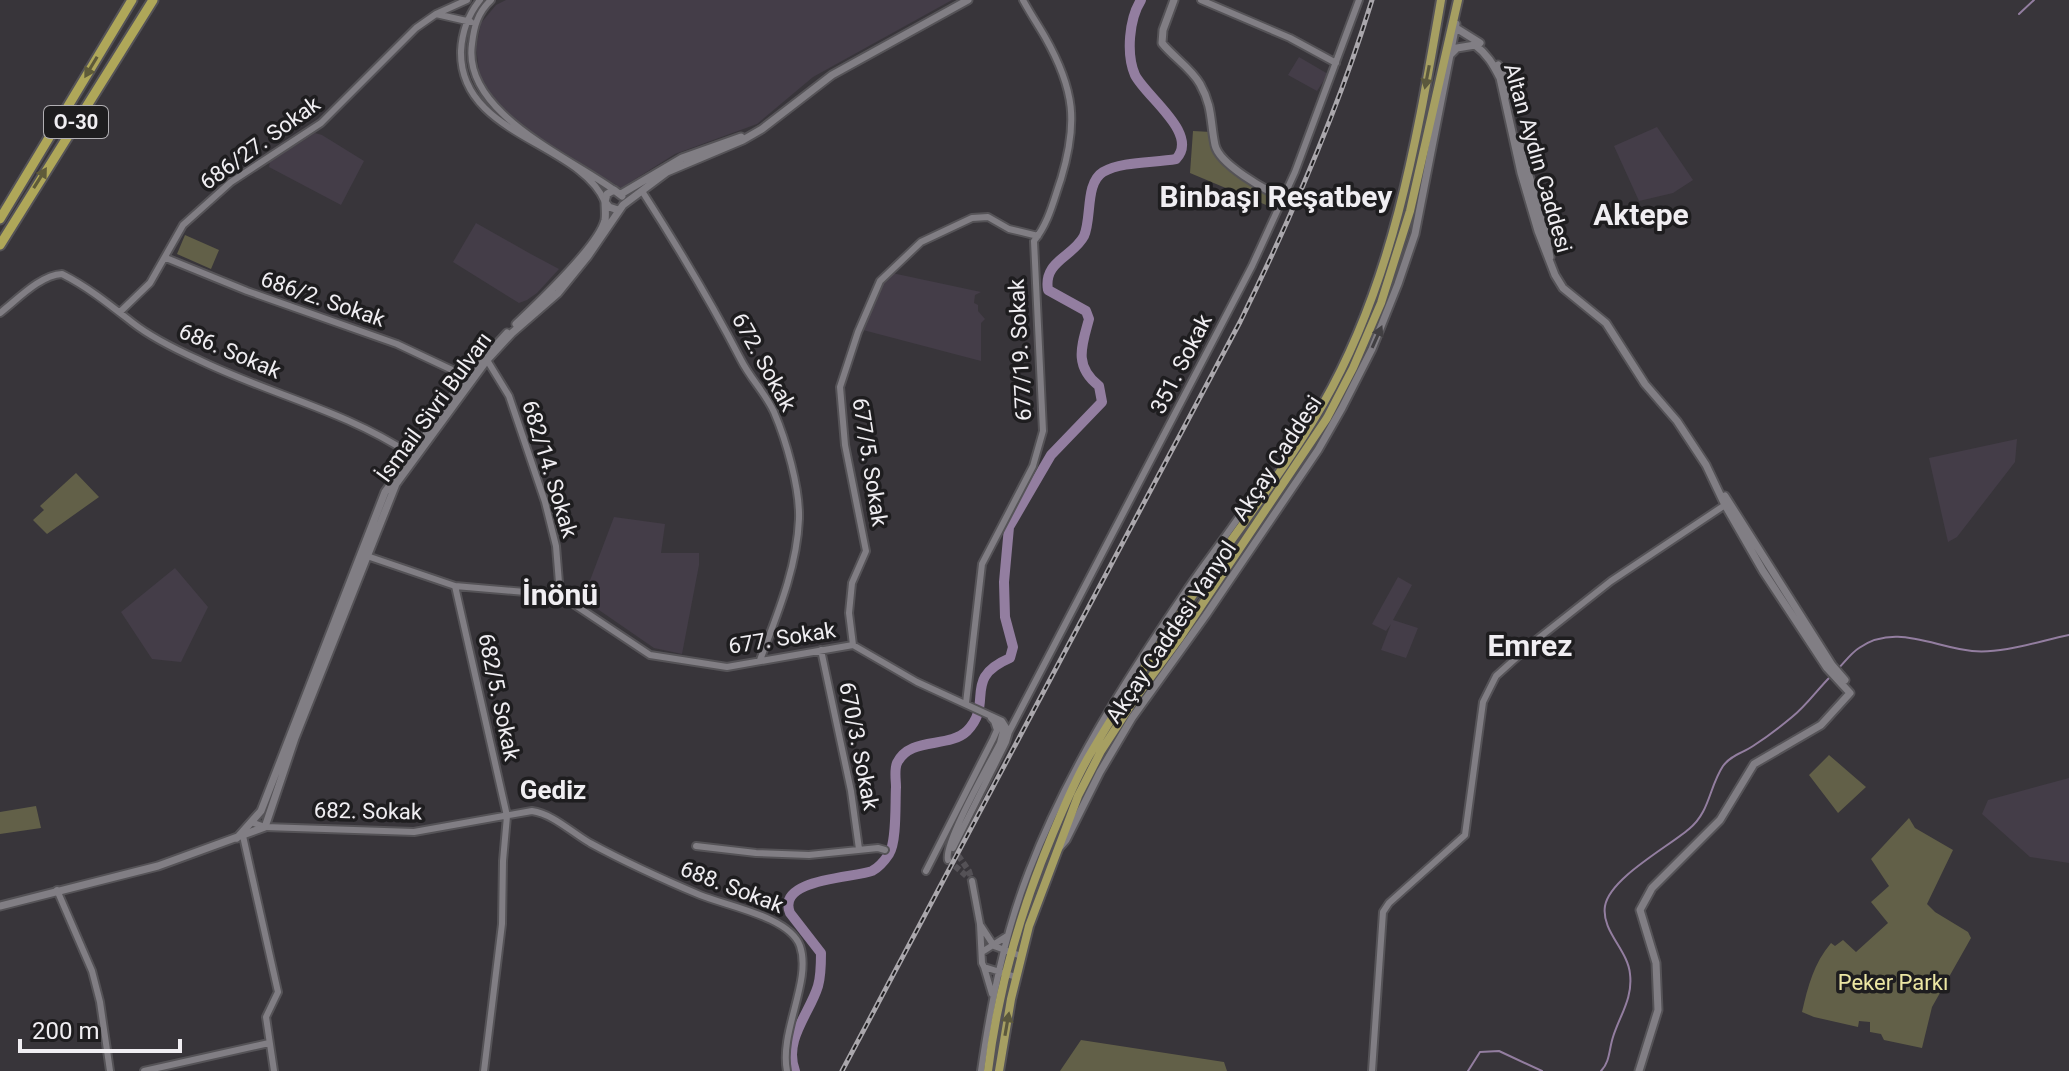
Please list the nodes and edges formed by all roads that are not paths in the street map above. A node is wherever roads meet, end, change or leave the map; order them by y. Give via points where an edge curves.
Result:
1 (132, 0) edge
2 (153, 0) edge
3 (491, 0) edge
4 (968, 0) edge
5 (1023, 0) edge
6 (1174, 0) edge
7 (1201, 0) edge
8 (1359, 0) edge
9 (1441, 0) edge
10 (1458, 0) edge
11 (464, 1) edge
12 (480, 4) edge
13 (436, 14) junction
14 (463, 19) junction
15 (475, 24) junction
16 (1456, 28) junction
17 (1451, 55) junction
18 (1336, 63) junction
19 (762, 129) junction
20 (642, 191) junction
21 (617, 192) junction
22 (1283, 198) junction
23 (605, 202) junction
24 (620, 208) junction
25 (0, 219) edge
26 (1038, 236) junction
27 (0, 245) edge
28 (166, 258) junction
29 (1551, 267) junction
30 (120, 312) junction
31 (0, 313) edge
32 (487, 360) junction
33 (467, 377) junction
34 (410, 454) junction
35 (1720, 490) junction
36 (1725, 505) junction
37 (1251, 507) junction
38 (1261, 519) junction
39 (1259, 536) junction
40 (367, 556) junction
41 (455, 586) junction
42 (560, 595) junction
43 (1172, 613) junction
44 (1170, 629) junction
45 (1183, 638) junction
46 (853, 645) junction
47 (821, 650) junction
48 (760, 660) junction
49 (1829, 666) junction
50 (969, 704) junction
51 (982, 711) junction
52 (994, 721) junction
53 (1009, 732) junction
54 (532, 811) joint
55 (507, 816) junction
56 (251, 822) junction
57 (265, 827) junction
58 (239, 838) junction
59 (696, 846) dead end
60 (953, 848) dead end
61 (859, 849) junction
62 (885, 850) dead end
63 (948, 860) dead end
64 (926, 871) dead end
65 (972, 881) dead end
66 (57, 890) junction
67 (1034, 894) junction
68 (0, 906) edge
69 (980, 924) junction
70 (1007, 936) junction
71 (994, 946) junction
72 (982, 952) junction
73 (1012, 952) junction
74 (984, 967) junction
75 (1002, 973) junction
76 (1016, 977) junction
77 (993, 998) junction
78 (269, 1043) junction
79 (110, 1071) edge
80 (144, 1071) edge
81 (274, 1071) edge
82 (484, 1071) edge
83 (787, 1071) edge
84 (981, 1071) edge
85 (988, 1071) edge
86 (999, 1071) edge
87 (1372, 1071) edge
88 (1639, 1071) edge

1 -> 25 highway, O-30
27 -> 2 highway, O-30
3 - 12 street
4 - 19 main road, İsmail Sivri Bulvarı via 832,75
5 - 26 street, 677/19. Sokak via 1061,67 1073,124 1070,154
6 - 22 main road via 1162,43 1200,85 1212,113 1220,157
7 - 18 street
8 - 18 street, 351. Sokak
9 -> 37 highway, Akçay Caddesi via 1404,190 1376,291 1323,404
10 - 16 main road
10 - 38 highway, Akçay Caddesi via 1410,211 1381,303 1327,418
11 - 12 street
11 - 13 street, 686/27. Sokak
11 - 14 street
12 - 14 street
12 - 15 street
13 - 14 street
13 - 28 street, 686/27. Sokak via 321,123 231,182 183,225
14 - 15 street
14 - 23 street via 461,59 482,104 518,135 585,174
15 - 21 street via 472,67 488,99 521,129
16 - 17 main road, Akçay Caddesi Yanyol
16 - 29 main road, Altan Aydın Caddesi via 1494,58 1504,76
17 - 29 main road, Altan Aydın Caddesi via 1457,48 1475,45 1494,64
39 -> 17 main road, Akçay Caddesi Yanyol via 1328,433 1382,327 1415,234
18 - 22 street, 351. Sokak
19 - 20 main road, İsmail Sivri Bulvarı via 667,172
19 - 21 main road, İsmail Sivri Bulvarı via 682,158
20 - 24 main road, İsmail Sivri Bulvarı
20 - 48 street, 672. Sokak via 773,409 789,458 799,514 797,534 787,585
21 - 23 main road via 607,194
21 - 24 main road
22 - 53 street, 351. Sokak via 1149,468
23 - 24 main road
23 - 33 main road, İsmail Sivri Bulvarı via 605,220 592,242
24 - 32 main road, İsmail Sivri Bulvarı via 558,293
26 - 46 street, 677/5. Sokak via 988,217 972,218 921,242 880,281 840,387 845,445 866,551 852,583
26 - 50 street, 677/19. Sokak via 1033,255 1043,431 1033,466 982,564
28 - 30 street, 686/27. Sokak via 150,283
28 - 33 street, 686/2. Sokak via 397,344
29 - 35 main road via 1563,288 1606,323
30 - 31 street, 686. Sokak via 56,274
30 - 34 street, 686. Sokak via 198,360 361,424
32 - 40 main road, İsmail Sivri Bulvarı via 396,484
32 - 42 street, 682/14. Sokak via 509,396 545,502
33 - 34 main road, İsmail Sivri Bulvarı
34 - 56 main road, İsmail Sivri Bulvarı via 385,492 277,774
35 - 36 main road
35 - 49 main road
36 - 49 main road
36 - 87 street via 1611,581 1492,681 1483,702 1465,835 1383,912
37 - 38 street
37 - 43 street
37 - 44 highway, Akçay Caddesi
38 - 39 street
38 - 45 highway, Akçay Caddesi
39 - 45 main road, Akçay Caddesi Yanyol via 1195,629
40 - 41 street, 677. Sokak
40 - 57 main road, İsmail Sivri Bulvarı
41 - 42 street, 677. Sokak
41 - 55 street, 682/5. Sokak
42 - 48 street, 677. Sokak via 650,655 727,667
43 - 44 street
43 - 70 street via 1073,776 1034,859
44 - 45 main road
44 - 67 highway, Akçay Caddesi via 1090,753 1062,811
45 - 67 highway, Akçay Caddesi via 1101,751
46 - 47 street, 677. Sokak
46 - 50 street, 677. Sokak
47 - 48 street, 677. Sokak
47 - 61 street, 670/3. Sokak
49 - 88 main road via 1849,685 1850,693 1821,725 1754,764 1720,820 1652,888 1640,910 1656,963 1658,1010
50 - 51 street, 677. Sokak
51 - 52 street
51 - 53 street via 1002,721
52 - 63 street via 1003,731 1000,743 954,832
52 - 64 street via 993,739
53 - 60 street, 351. Sokak
54 - 55 street, 682. Sokak
54 - 83 street, 688. Sokak via 661,878 784,925 804,959 785,1053
55 - 57 street, 682. Sokak via 414,832
55 - 82 street, 682/5. Sokak via 502,924
56 - 57 street, 682. Sokak
56 - 58 main road, İsmail Sivri Bulvarı
57 - 58 main road, İsmail Sivri Bulvarı
58 - 66 main road, İsmail Sivri Bulvarı via 130,874
58 - 78 street via 278,992 266,1017
59 - 61 street via 809,855
61 - 62 street
65 - 69 street
66 - 68 main road, İsmail Sivri Bulvarı
66 - 79 street via 92,971
67 - 73 highway
69 - 71 street
69 - 72 street
70 - 71 street
70 - 73 street
71 - 72 street
71 - 73 street
72 - 74 street
73 - 75 highway
73 - 76 highway
74 - 75 street
74 - 77 street
75 - 76 street
75 - 77 street
75 - 85 highway
86 -> 76 highway
77 - 84 street
78 - 80 street
78 - 81 street

